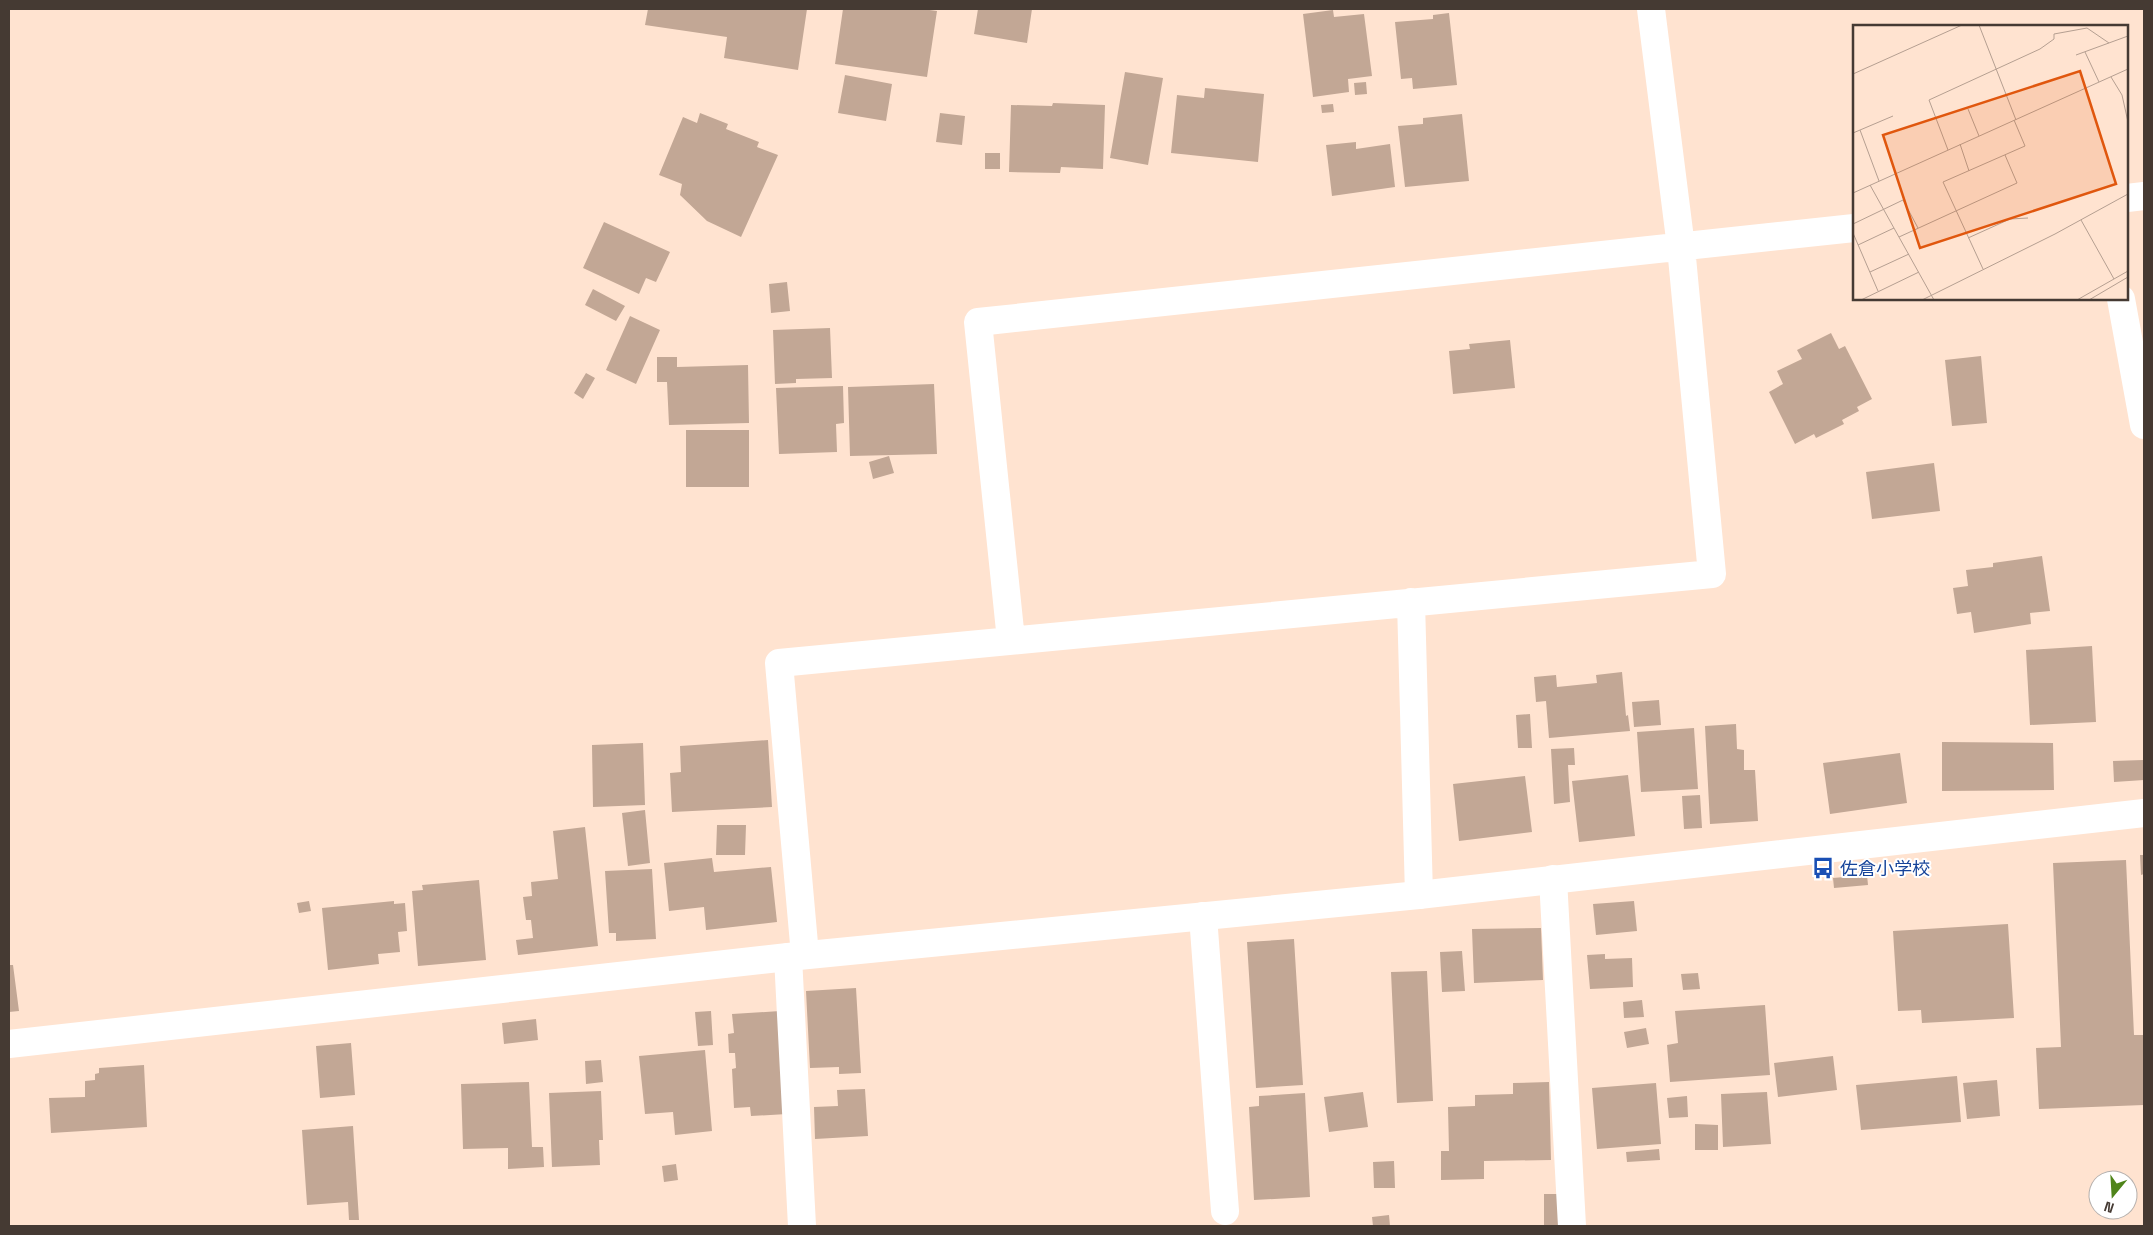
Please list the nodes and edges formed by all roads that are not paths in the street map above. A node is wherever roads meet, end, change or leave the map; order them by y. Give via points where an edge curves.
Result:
1 (1652, 9) edge
2 (2144, 196) edge
3 (2128, 198) edge
4 (1853, 228) edge
5 (1681, 247) junction
6 (2121, 300) edge
7 (2144, 425) edge
8 (1411, 602) junction
9 (1011, 640) junction
10 (2144, 813) edge
11 (1553, 879) junction
12 (1419, 895) junction
13 (1203, 916) junction
14 (796, 956) junction
15 (9, 1044) edge
16 (1225, 1211) dead end
17 (802, 1226) edge
18 (1572, 1226) edge

1 - 5 street
2 - 3 street
4 - 5 street
5 - 8 street via 1712,574
5 - 9 street via 978,322
6 - 7 street
8 - 9 street
8 - 12 street
9 - 14 street via 779,663
10 - 11 street
11 - 12 street
11 - 18 street
12 - 13 street
13 - 14 street
13 - 16 street
14 - 15 street
14 - 17 street

